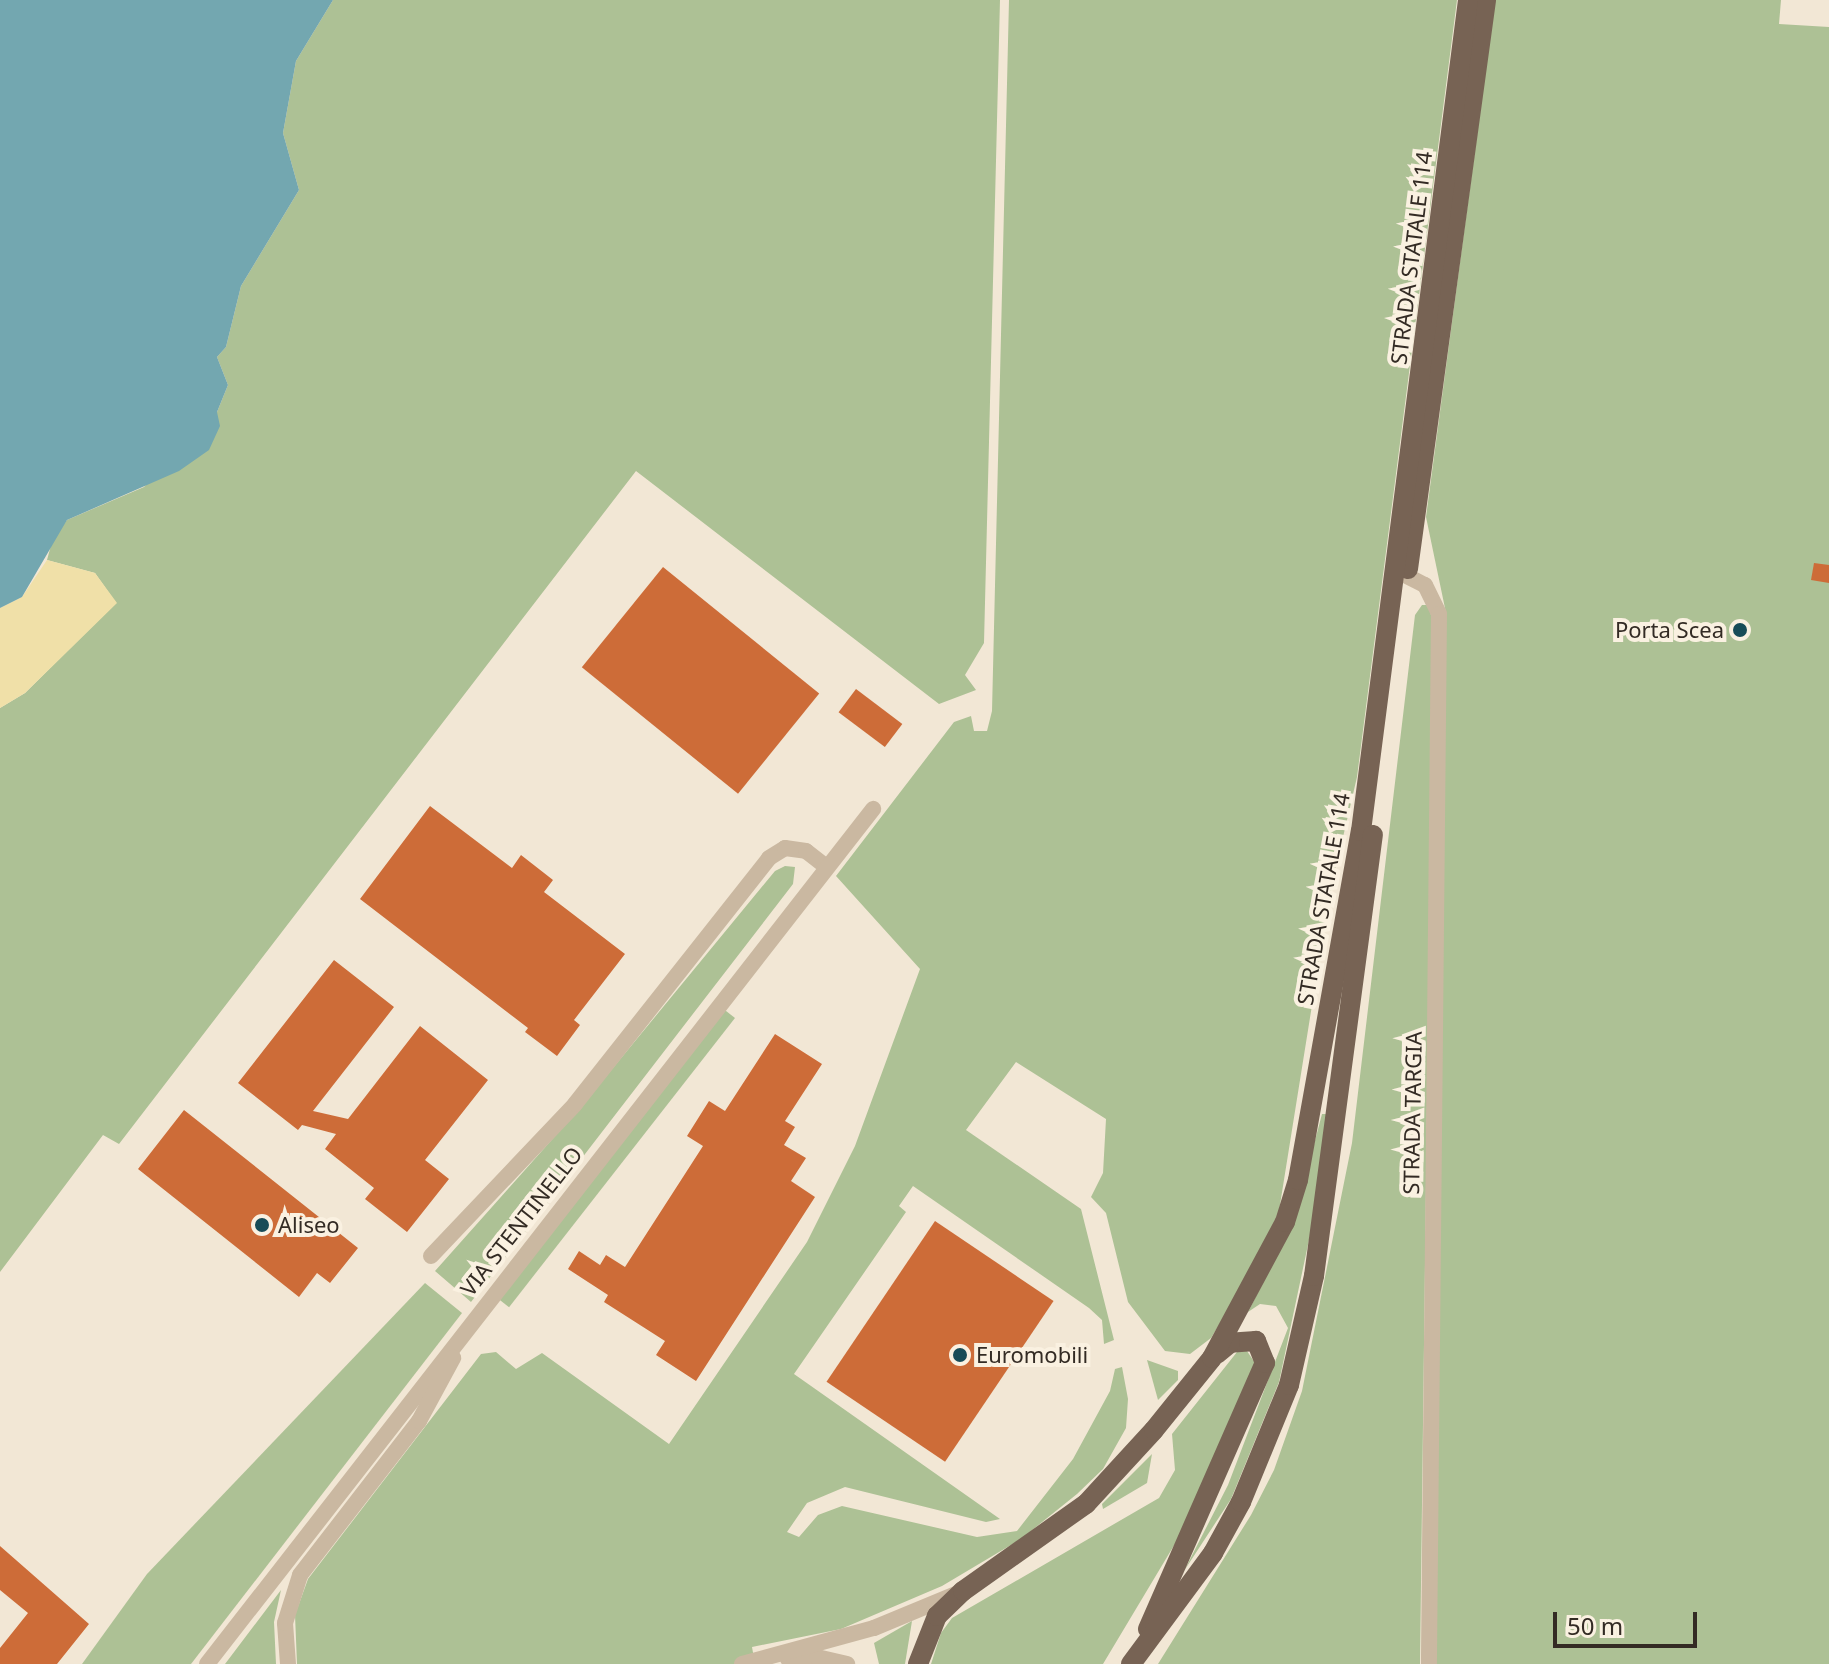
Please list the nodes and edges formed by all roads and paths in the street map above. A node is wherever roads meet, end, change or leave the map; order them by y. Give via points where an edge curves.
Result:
1 (1468, 0) edge
2 (1486, 0) edge
3 (1407, 576) junction
4 (873, 809) dead end
5 (825, 866) junction
6 (431, 1256) dead end
7 (480, 1310) junction
8 (1212, 1358) junction
9 (963, 1591) junction
10 (1134, 1660) edge
11 (748, 1663) edge
12 (207, 1664) edge
13 (288, 1664) edge
14 (847, 1664) edge
15 (918, 1664) edge
16 (1429, 1664) edge

1 - 8 main road, STRADA STATALE 114 via 1361,831 1298,1180 1272,1252
2 - 3 main road, STRADA STATALE 114
3 - 10 main road, STRADA STATALE 114 via 1337,1115 1300,1341 1273,1430 1241,1502 1213,1553
3 - 16 street, STRADA TARGIA via 1425,585 1439,614
4 - 5 street, VIA STENTINELLO
5 - 6 street via 806,851 785,848 769,858 575,1104
5 - 7 street, VIA STENTINELLO
7 - 12 street, VIA STENTINELLO
7 - 13 street via 419,1421 300,1575 285,1623
8 - 9 main road, STRADA STATALE 114 via 1086,1504
8 - 10 main road via 1242,1339 1256,1341 1265,1363
9 - 11 street via 874,1628
9 - 15 main road, STRADA STATALE 114 via 937,1616
11 - 14 street via 817,1657

